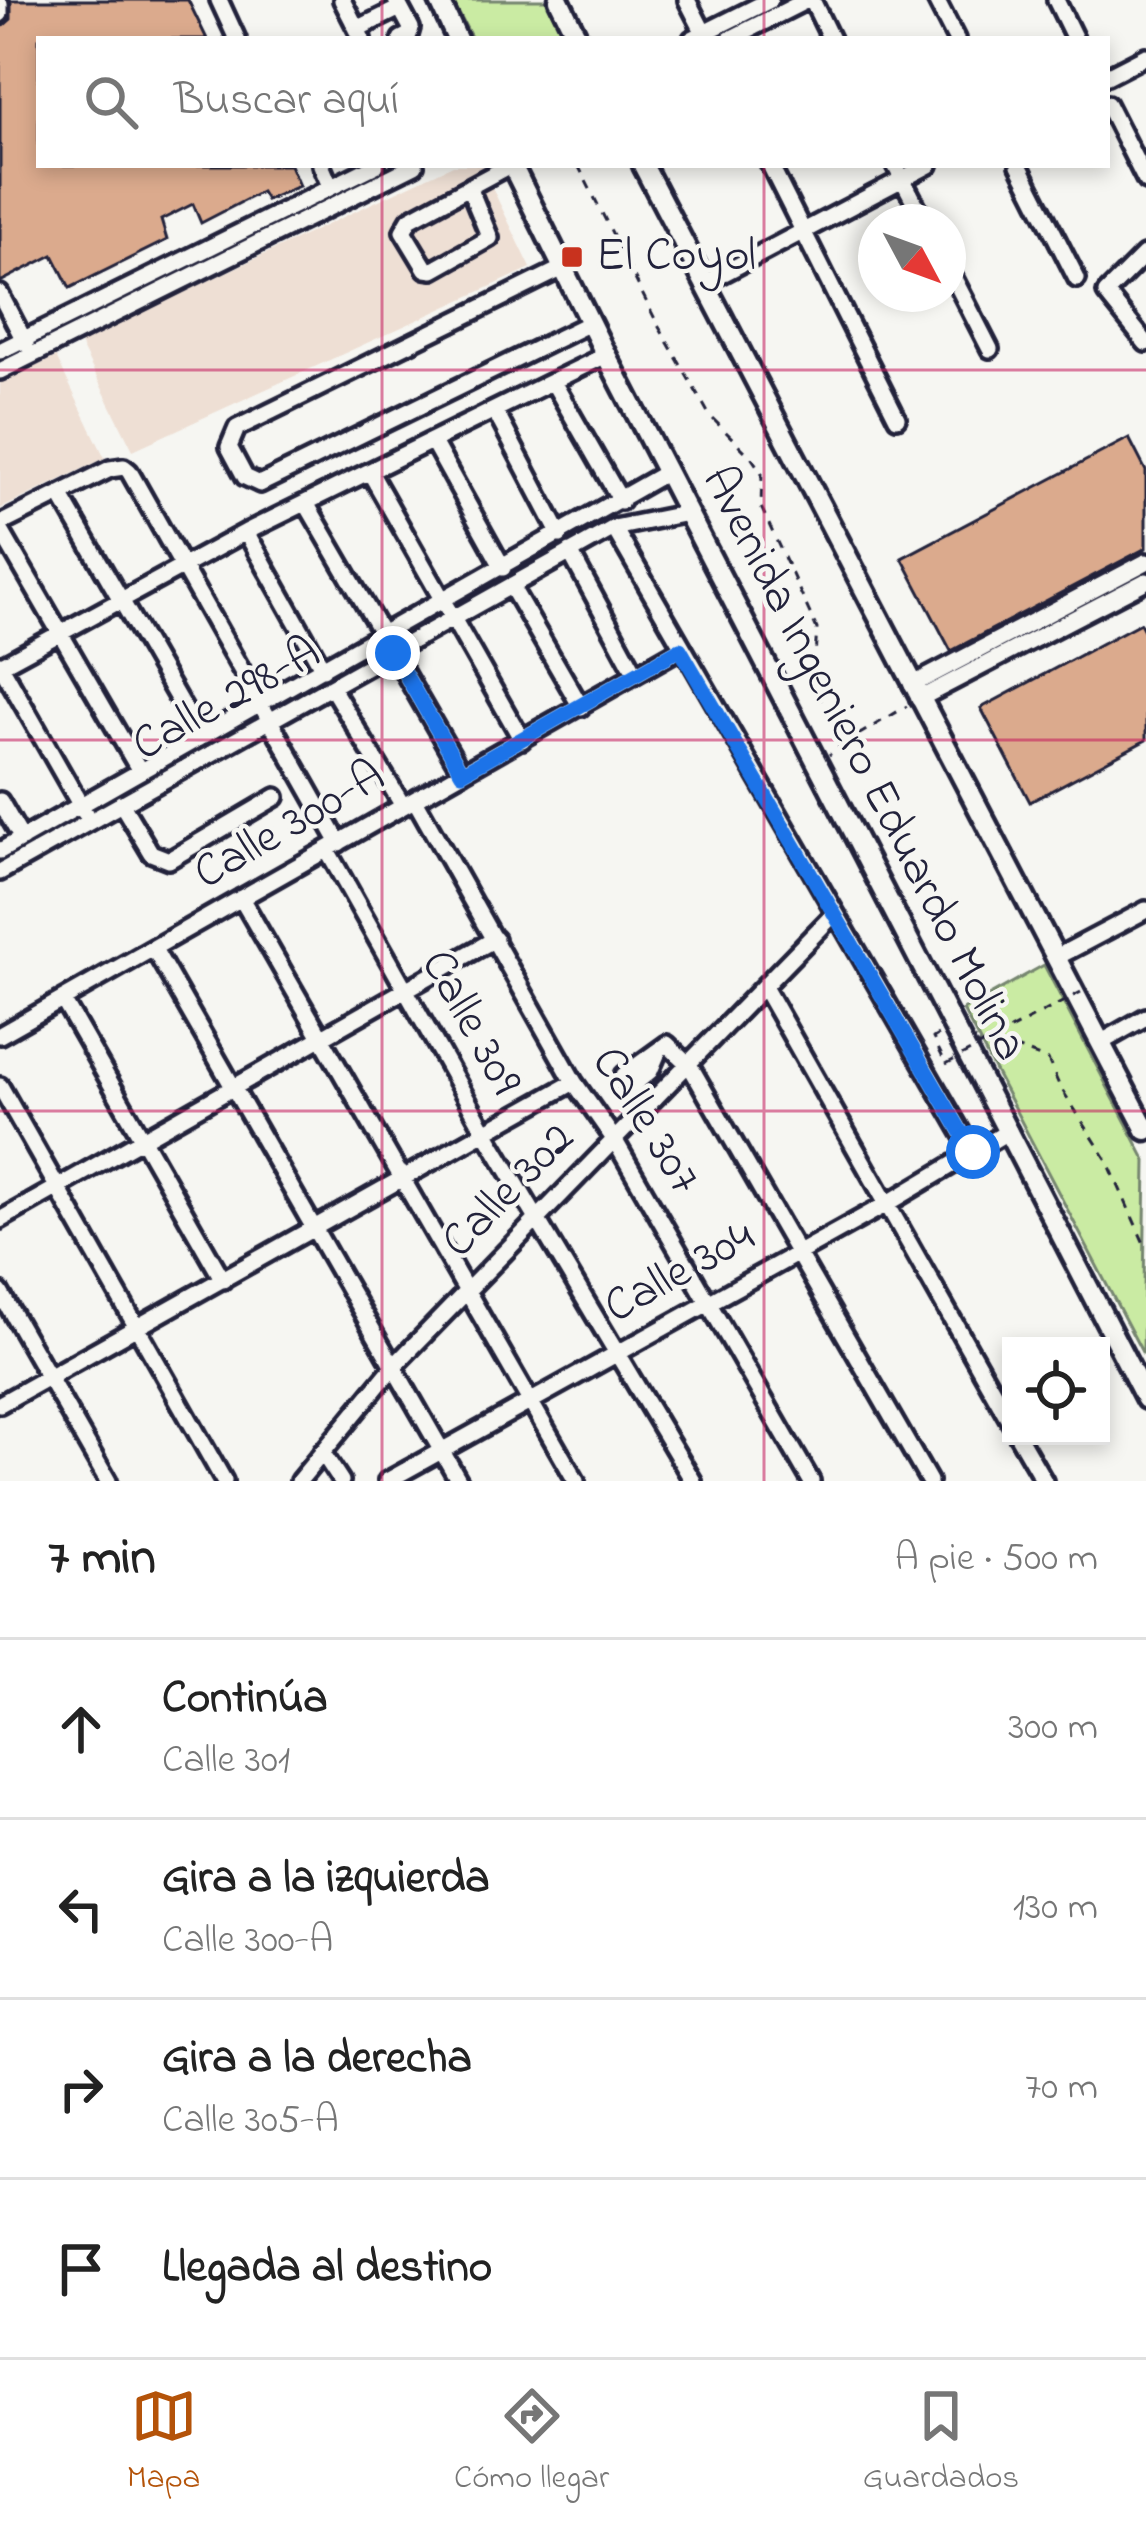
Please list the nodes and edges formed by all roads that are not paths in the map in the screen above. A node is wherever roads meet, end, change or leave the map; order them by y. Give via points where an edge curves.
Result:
1 (219, 0) edge
2 (439, 0) edge
3 (559, 0) edge
4 (687, 0) edge
5 (770, 0) edge
6 (809, 0) edge
7 (936, 0) edge
8 (1056, 0) edge
9 (346, 1) edge
10 (0, 4) edge
11 (398, 4) edge
12 (0, 14) edge
13 (360, 34) edge
14 (236, 36) edge
15 (403, 36) edge
16 (456, 36) edge
17 (577, 36) edge
18 (701, 36) edge
19 (703, 36) edge
20 (736, 36) edge
21 (829, 36) edge
22 (954, 36) edge
23 (1074, 36) edge
24 (1146, 56) edge
25 (1110, 74) edge
26 (1110, 110) edge
27 (322, 168) edge
28 (369, 168) edge
29 (408, 168) edge
30 (505, 168) edge
31 (513, 168) edge
32 (645, 168) edge
33 (772, 168) edge
34 (1021, 168) edge
35 (899, 172) edge
36 (1146, 181) edge
37 (330, 186) junction
38 (469, 187) junction
39 (916, 204) edge
40 (802, 229) junction
41 (226, 246) junction
42 (1144, 255) edge
43 (563, 268) junction
44 (1078, 279) dead end
45 (705, 283) junction
46 (0, 294) edge
47 (966, 302) edge
48 (590, 323) junction
49 (23, 339) junction
50 (1146, 343) edge
51 (990, 349) dead end
52 (0, 350) edge
53 (606, 355) junction
54 (32, 356) junction
55 (0, 370) edge
56 (553, 382) junction
57 (495, 411) junction
58 (897, 418) dead end
59 (433, 442) junction
60 (370, 472) junction
61 (668, 472) junction
62 (60, 494) junction
63 (621, 501) junction
64 (306, 503) junction
65 (688, 513) junction
66 (0, 526) edge
67 (614, 528) junction
68 (246, 532) junction
69 (560, 535) junction
70 (570, 552) junction
71 (1146, 562) edge
72 (183, 565) junction
73 (503, 568) junction
74 (1146, 581) edge
75 (511, 586) junction
76 (120, 598) junction
77 (442, 600) junction
78 (453, 618) junction
79 (58, 633) junction
80 (382, 634) junction
81 (680, 649) junction
82 (393, 653) junction
83 (0, 665) edge
84 (323, 669) junction
85 (636, 674) junction
86 (332, 688) junction
87 (915, 692) junction
88 (261, 702) junction
89 (581, 707) junction
90 (271, 719) junction
91 (200, 737) junction
92 (521, 740) junction
93 (140, 771) junction
94 (462, 773) junction
95 (276, 797) dead end
96 (0, 801) edge
97 (121, 802) junction
98 (409, 803) junction
99 (85, 813) junction
100 (22, 839) junction
101 (333, 846) junction
102 (0, 851) edge
103 (0, 872) edge
104 (241, 898) junction
105 (1146, 910) edge
106 (835, 913) junction
107 (495, 939) junction
108 (154, 949) junction
109 (1055, 958) junction
110 (764, 987) junction
111 (406, 988) junction
112 (64, 1000) junction
113 (1146, 1017) edge
114 (0, 1034) edge
115 (320, 1039) junction
116 (1100, 1042) junction
117 (659, 1050) dead end
118 (689, 1066) junction
119 (574, 1082) junction
120 (0, 1086) edge
121 (232, 1088) junction
122 (484, 1130) junction
123 (1146, 1130) edge
124 (1010, 1131) junction
125 (614, 1139) junction
126 (143, 1140) junction
127 (973, 1152) junction
128 (400, 1178) junction
129 (55, 1190) junction
130 (885, 1205) junction
131 (537, 1215) junction
132 (0, 1220) edge
133 (312, 1230) junction
134 (798, 1252) junction
135 (223, 1280) junction
136 (465, 1291) junction
137 (0, 1292) edge
138 (708, 1300) junction
139 (136, 1327) junction
140 (618, 1351) junction
141 (393, 1367) junction
142 (48, 1377) junction
143 (1146, 1399) edge
144 (530, 1402) junction
145 (0, 1404) edge
146 (1002, 1407) edge
147 (1023, 1445) edge
148 (442, 1451) junction
149 (322, 1452) junction
150 (108, 1481) edge
151 (224, 1481) edge
152 (299, 1481) edge
153 (341, 1481) edge
154 (387, 1481) edge
155 (459, 1481) edge
156 (576, 1481) edge
157 (693, 1481) edge
158 (811, 1481) edge
159 (929, 1481) edge
160 (1044, 1481) edge

1 - 14 street
2 - 16 main road
3 - 17 main road
4 - 18 street
5 - 19 street
6 - 20 street
6 - 21 street
7 - 22 street
8 - 23 street
9 - 13 street
10 - 12 street
11 - 13 street
11 - 15 street via 411,28
24 - 25 street
26 - 36 street
27 - 37 street
28 - 37 street
29 - 41 street
30 - 38 street
31 - 43 main road, Avenida Ingeniero Eduardo Molina
32 - 45 main road, Avenida Ingeniero Eduardo Molina
33 - 40 street
34 - 44 street
35 - 39 street
35 - 40 street
37 - 41 street
38 - 38 street via 405,224 426,269 490,238
40 - 45 street
40 - 58 street
41 - 49 street
41 - 54 street
42 - 50 street via 1106,293
43 - 48 main road, Avenida Ingeniero Eduardo Molina
43 - 48 street via 237,428 229,447 245,477 260,484
45 - 87 main road, Avenida Ingeniero Eduardo Molina
46 - 49 street
47 - 51 street
48 - 53 main road, Avenida Ingeniero Eduardo Molina
49 - 52 street
49 - 54 street
53 - 56 street
53 - 61 main road, Avenida Ingeniero Eduardo Molina
54 - 55 street
56 - 57 street
56 - 63 street
57 - 59 street
57 - 69 street
59 - 60 street
59 - 73 street
60 - 64 street
60 - 77 street
61 - 63 street, Calle 298-A
61 - 65 main road, Avenida Ingeniero Eduardo Molina
62 - 66 street
62 - 72 street, Calle 309 via 124,467
62 - 76 street
63 - 69 street, Calle 298-A
64 - 68 street
64 - 80 street
65 - 67 street, Calle 298-A
65 - 124 main road, Avenida Ingeniero Eduardo Molina
66 - 79 street
67 - 70 street, Calle 298-A
67 - 81 street
68 - 72 street
68 - 84 street
69 - 73 street, Calle 298-A
70 - 75 street, Calle 298-A
70 - 85 street
71 - 87 street
72 - 76 street
72 - 88 street, Calle 309
73 - 77 street, Calle 298-A
74 - 87 street
75 - 78 street, Calle 298-A
75 - 89 street
76 - 79 street
76 - 91 street
77 - 78 street
77 - 80 street, Calle 298-A
78 - 82 street, Calle 298-A
78 - 92 street
79 - 83 street
79 - 93 street
80 - 84 street, Calle 298-A
81 - 85 street, Calle 300-A
81 - 106 street
82 - 86 street, Calle 298-A
82 - 94 street
83 - 99 street
84 - 88 street, Calle 298-A
85 - 89 street, Calle 300-A
86 - 90 street, Calle 298-A
86 - 98 street, Calle 307
87 - 109 main road, Avenida Ingeniero Eduardo Molina
88 - 90 street, Calle 309
88 - 91 street, Calle 298-A
89 - 92 street, Calle 300-A
90 - 97 street, Calle 298-A
90 - 101 street, Calle 309
91 - 93 street, Calle 298-A
92 - 94 street, Calle 300-A
93 - 99 street, Calle 298-A
94 - 98 street, Calle 300-A
95 - 97 street via 170,860 151,854
96 - 100 street
97 - 99 street, Calle 298-A
98 - 101 street, Calle 300-A
98 - 107 street, Calle 307
99 - 100 street, Calle 298-A
99 - 103 street, Calle 298-A
100 - 102 street, Calle 298-A
101 - 104 street, Calle 300-A
101 - 111 street, Calle 309
104 - 108 street, Calle 300-A
104 - 115 street
105 - 109 street
106 - 110 street, Calle 302
106 - 127 street
107 - 111 street
107 - 119 street, Calle 307
108 - 112 street, Calle 300-A
108 - 121 street
109 - 116 main road, Avenida Ingeniero Eduardo Molina
110 - 118 street, Calle 302
110 - 130 street
111 - 115 street
111 - 122 street, Calle 309
112 - 114 street, Calle 300-A
112 - 126 street
113 - 116 street
115 - 121 street
115 - 128 street
116 - 123 main road, Avenida Ingeniero Eduardo Molina
117 - 118 street via 670,1044
118 - 125 street, Calle 302
118 - 134 street
119 - 122 street
119 - 125 street, Calle 307
120 - 129 street
121 - 126 street
121 - 133 street
122 - 128 street
122 - 131 street, Calle 309
124 - 127 street, Calle 304
124 - 143 main road, Avenida Ingeniero Eduardo Molina
125 - 131 street, Calle 302
125 - 138 street, Calle 307
126 - 129 street
126 - 135 street
127 - 130 street, Calle 304
128 - 133 street
128 - 136 street
129 - 132 street
129 - 139 street
130 - 134 street, Calle 304
130 - 146 street
131 - 136 street, Calle 302
131 - 140 street, Calle 309
133 - 135 street
133 - 141 street
134 - 138 street, Calle 304
134 - 159 street
135 - 139 street
136 - 141 street, Calle 302
136 - 144 street
137 - 142 street
138 - 140 street, Calle 304
138 - 158 street, Calle 307
139 - 142 street
139 - 151 street
140 - 144 street, Calle 304
140 - 157 street, Calle 309
141 - 148 street
141 - 149 street, Calle 302
142 - 145 street
142 - 150 street
144 - 148 street, Calle 304
144 - 156 street
147 - 160 street
148 - 154 street, Calle 304
148 - 155 street
149 - 152 street, Calle 302
149 - 153 street

